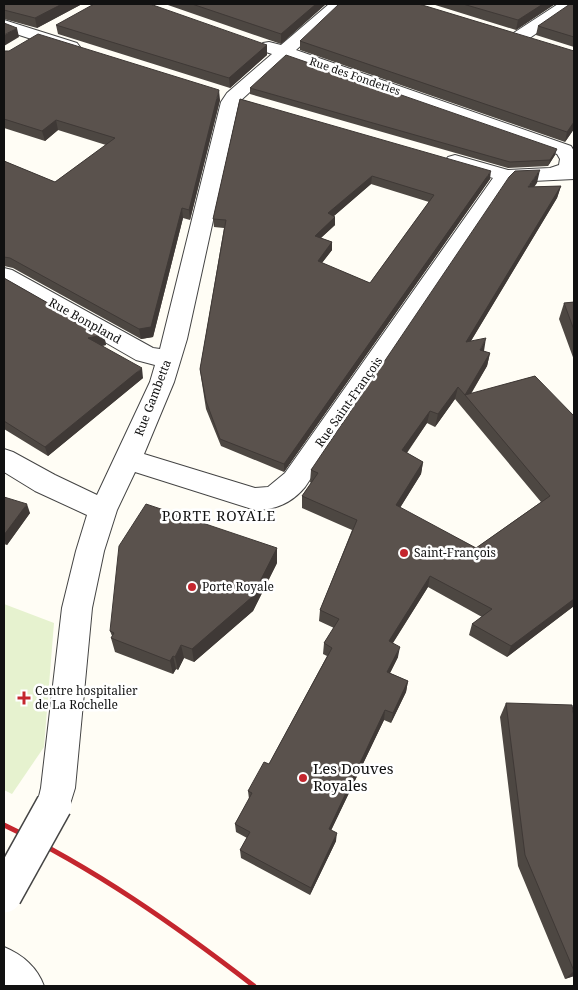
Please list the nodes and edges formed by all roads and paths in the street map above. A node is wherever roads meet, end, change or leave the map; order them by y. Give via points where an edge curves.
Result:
1 (338, 4) edge
2 (568, 4) edge
3 (4, 25) edge
4 (59, 25) edge
5 (500, 32) edge
6 (38, 36) junction
7 (518, 38) junction
8 (252, 41) edge
9 (535, 43) edge
10 (18, 48) edge
11 (84, 51) edge
12 (284, 52) junction
13 (224, 94) junction
14 (257, 104) edge
15 (434, 155) edge
16 (574, 173) edge
17 (552, 174) junction
18 (507, 176) junction
19 (4, 275) edge
20 (168, 360) junction
21 (4, 459) edge
22 (128, 460) junction
23 (104, 510) junction
24 (4, 895) edge
25 (4, 966) edge
26 (25, 986) edge

1 - 12 street
2 - 7 street
3 - 6 street
4 - 6 street
5 - 7 street
6 - 10 street
6 - 11 street
7 - 9 street
8 - 12 street, Rue des Fonderies
12 - 13 street
12 - 17 street, Rue des Fonderies via 564,150 570,159 568,169
13 - 14 street
13 - 20 street, Rue Gambetta via 230,102
15 - 18 street
16 - 17 street
17 - 18 street
18 - 22 street, Rue Saint-François via 498,184 295,480 279,496 268,500 255,499
19 - 20 street, Rue Bonpland via 144,354
20 - 22 street, Rue Gambetta via 162,382
21 - 23 street via 45,483
22 - 23 street, Rue Gambetta
23 - 24 street, Rue Gambetta, bridge via 90,551 77,608 54,805
25 - 26 street

